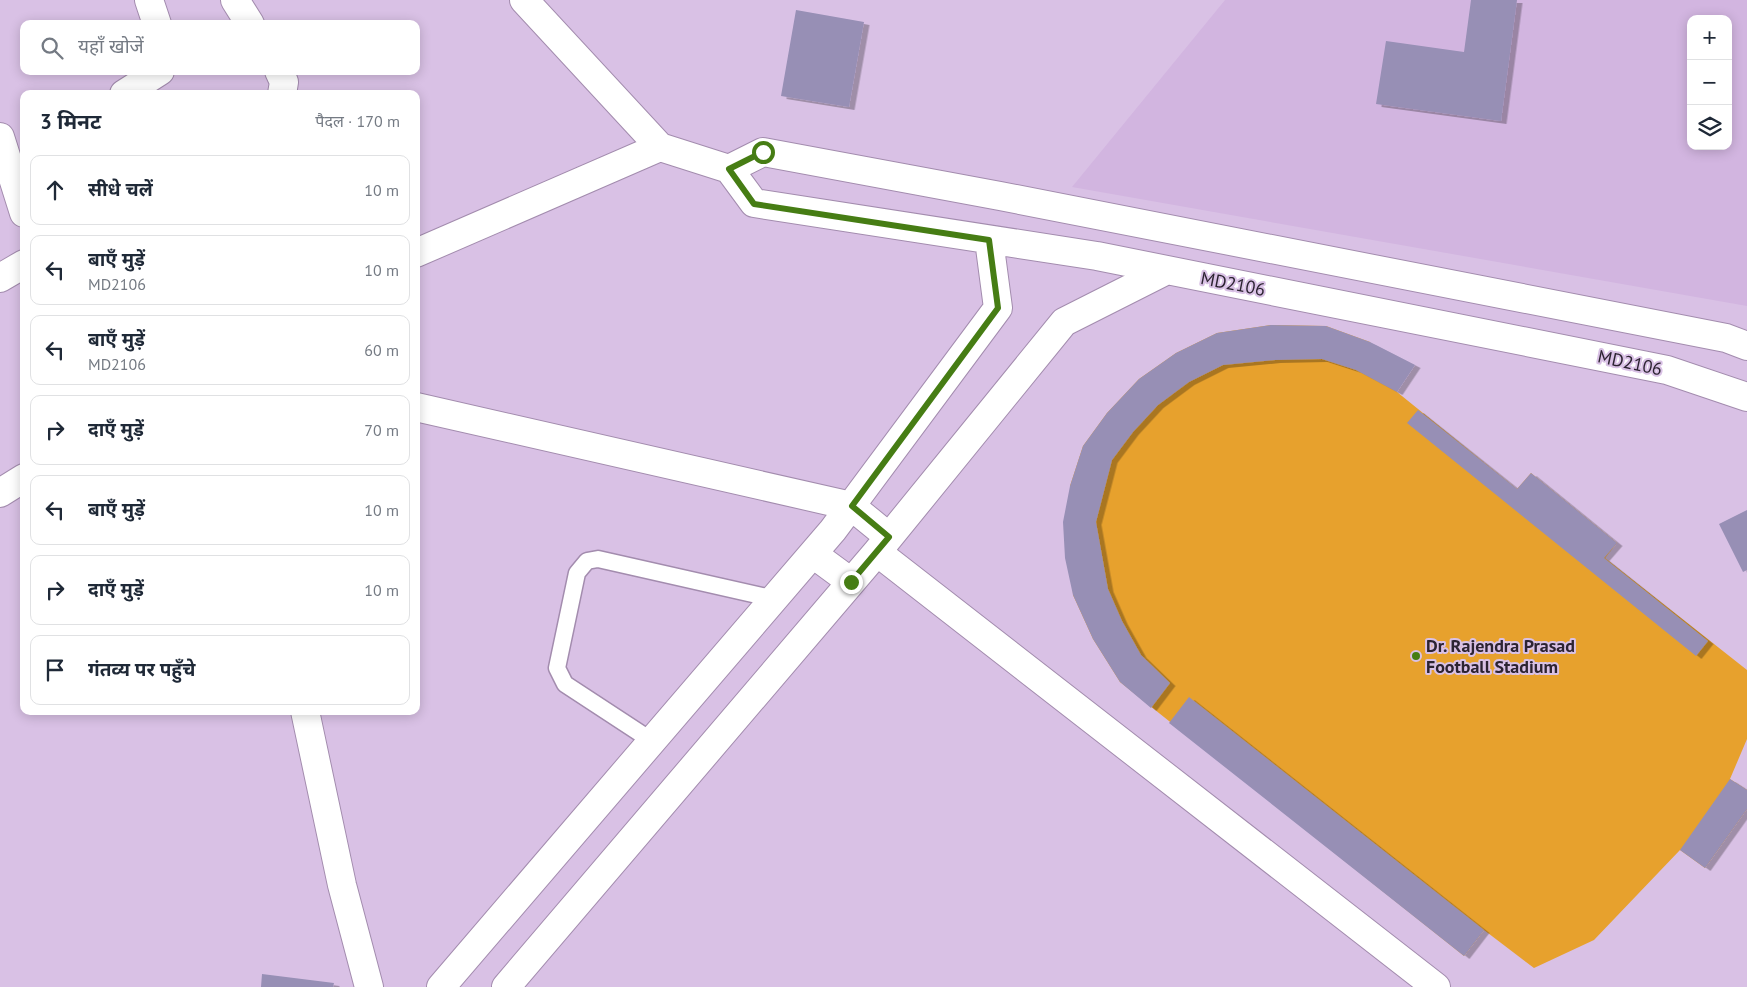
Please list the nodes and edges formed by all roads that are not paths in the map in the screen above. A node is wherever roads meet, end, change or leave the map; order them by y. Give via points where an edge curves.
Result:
1 (149, 0) edge
2 (524, 0) edge
3 (156, 20) edge
4 (154, 75) edge
5 (281, 75) edge
6 (130, 90) edge
7 (283, 90) edge
8 (0, 137) edge
9 (660, 147) junction
10 (729, 169) junction
11 (20, 200) edge
12 (989, 240) junction
13 (420, 251) edge
14 (20, 266) edge
15 (1167, 270) junction
16 (0, 278) edge
17 (1747, 346) edge
18 (1747, 397) edge
19 (420, 408) edge
20 (20, 480) edge
21 (0, 493) edge
22 (852, 506) junction
23 (883, 544) junction
24 (812, 554) junction
25 (851, 582) junction
26 (775, 599) junction
27 (306, 715) edge
28 (652, 742) junction
29 (369, 987) edge
30 (442, 987) edge
31 (506, 987) edge
32 (1436, 987) edge

1 - 3 street
2 - 9 street
4 - 6 street
5 - 7 street
8 - 11 street
9 - 10 street
9 - 13 street
10 - 12 street, MD2106 via 754,204
10 - 17 street via 763,152 1716,336
12 - 15 street, MD2106
12 - 22 street via 998,308
14 - 16 street
15 - 18 street, MD2106 via 1667,370
15 - 23 street via 1064,322
19 - 22 street
20 - 21 street
22 - 23 street
22 - 24 street
23 - 25 street
23 - 32 street
24 - 25 street
24 - 26 street
25 - 31 street
26 - 28 street
26 - 28 lane via 598,559 587,562 577,573 557,668 565,684
27 - 29 street via 342,885
28 - 30 street

